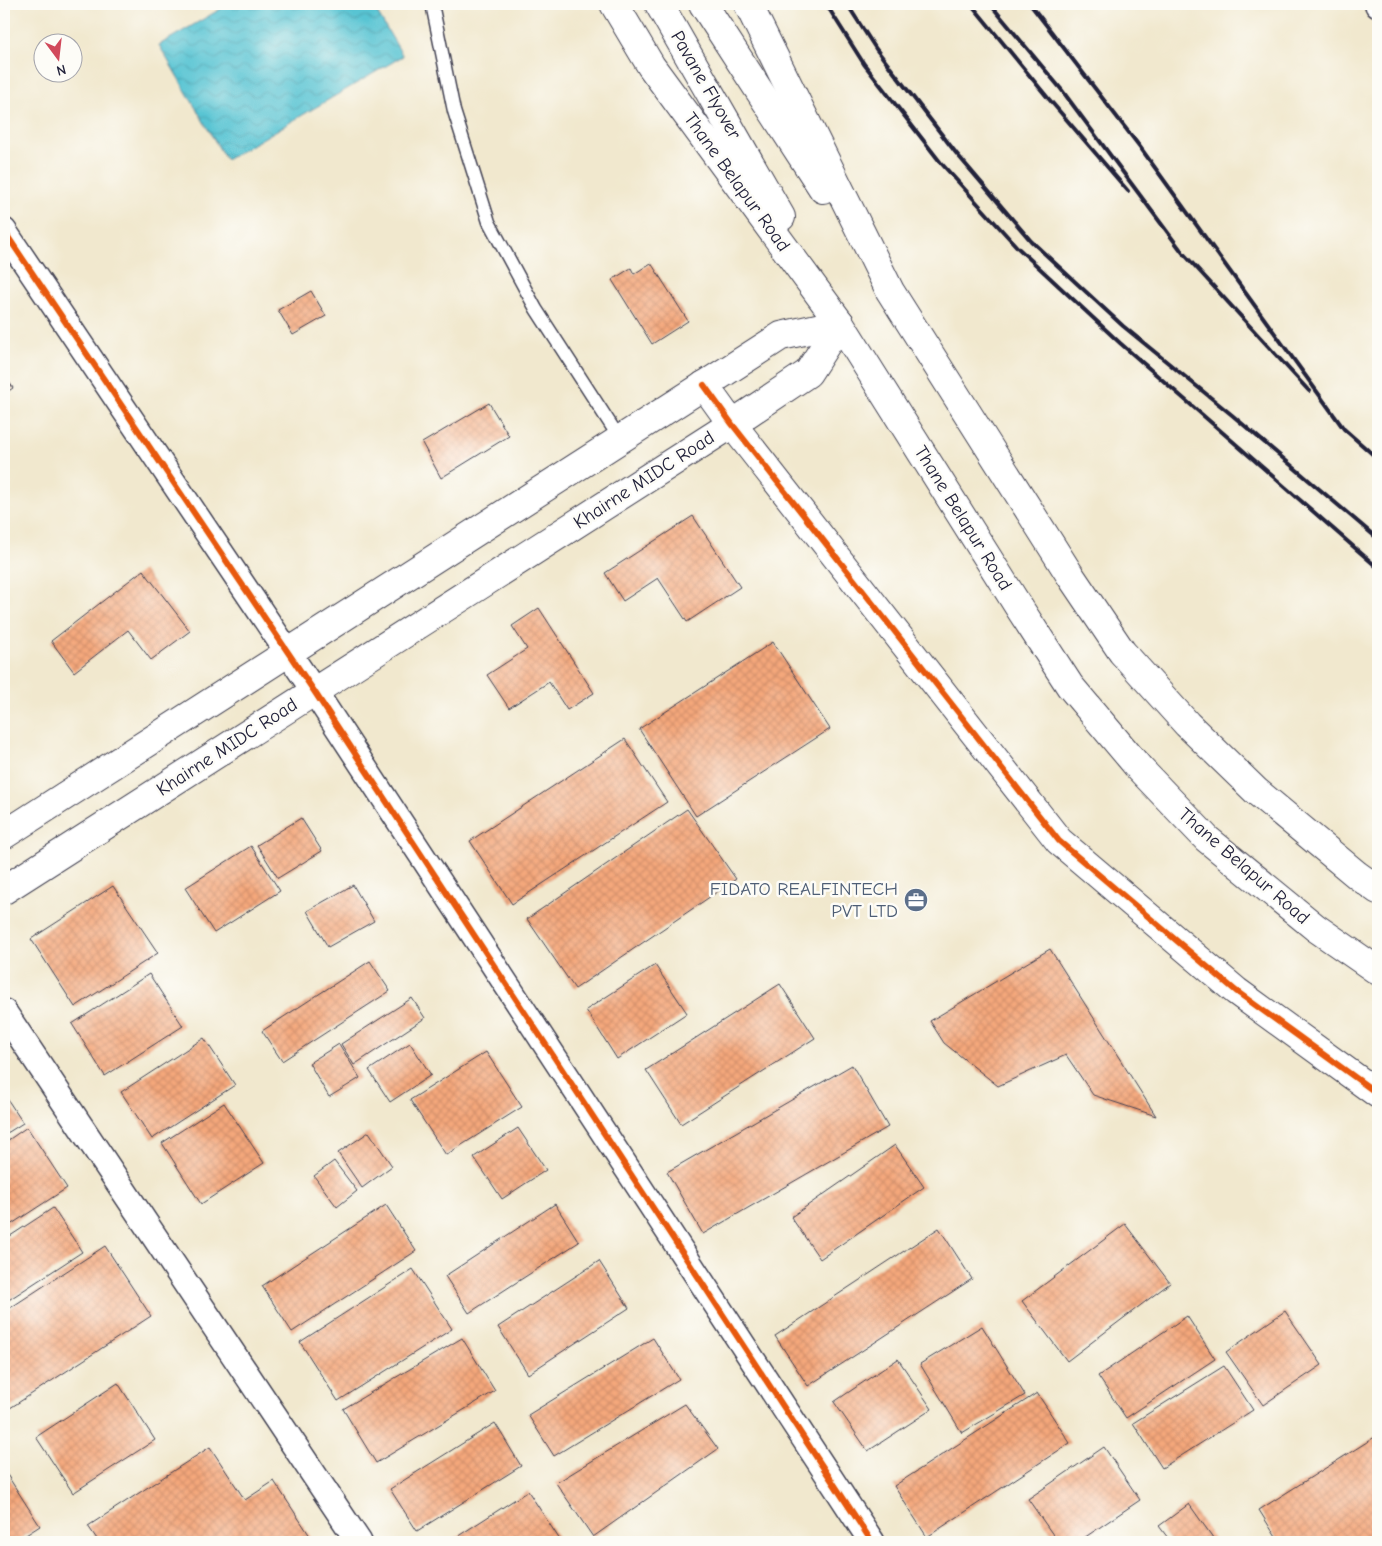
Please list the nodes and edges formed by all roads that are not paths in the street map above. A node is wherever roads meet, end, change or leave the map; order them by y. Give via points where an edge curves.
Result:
1 (432, 4) edge
2 (614, 4) edge
3 (659, 4) edge
4 (748, 4) edge
5 (710, 14) edge
6 (4, 231) edge
7 (890, 291) junction
8 (840, 323) junction
9 (704, 385) junction
10 (732, 424) junction
11 (620, 439) junction
12 (288, 652) junction
13 (314, 691) junction
14 (4, 835) edge
15 (4, 890) edge
16 (1378, 890) edge
17 (1378, 971) edge
18 (4, 1012) edge
19 (1378, 1094) edge
20 (359, 1542) edge
21 (872, 1542) edge

1 - 11 lane via 454,111 489,222 536,309
2 - 8 main road, Thane Belapur Road via 651,66
3 - 8 main road, Pavane Flyover
4 - 7 main road
5 - 7 main road, Pavane Flyover
6 - 12 street
7 - 16 main road via 1122,652 1187,724 1256,792
8 - 9 main road via 782,336
8 - 10 main road, Khairne MIDC Road via 808,373
8 - 17 main road, Thane Belapur Road via 1065,678 1114,739 1207,839 1316,928
9 - 10 main road
9 - 11 main road
10 - 13 main road, Khairne MIDC Road
10 - 19 main road via 1059,841 1236,991
11 - 12 main road
12 - 13 street
12 - 14 main road
13 - 15 main road, Khairne MIDC Road
13 - 21 street
18 - 20 street

